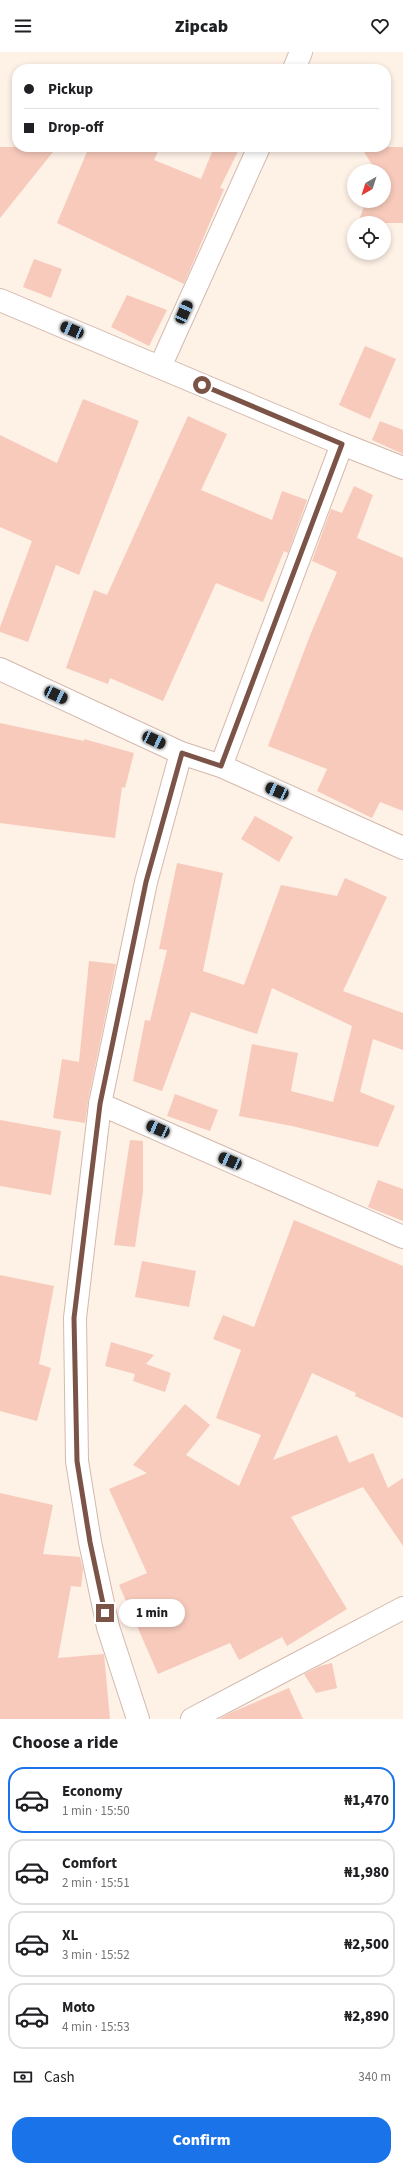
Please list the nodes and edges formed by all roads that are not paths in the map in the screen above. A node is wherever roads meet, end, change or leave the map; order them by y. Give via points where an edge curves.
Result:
1 (301, 52) edge
2 (296, 64) edge
3 (256, 152) edge
4 (0, 300) edge
5 (160, 367) junction
6 (342, 444) junction
7 (403, 468) edge
8 (0, 669) edge
9 (182, 753) junction
10 (221, 766) junction
11 (403, 848) edge
12 (100, 1104) junction
13 (403, 1237) edge
14 (403, 1608) edge
15 (138, 1719) edge
16 (192, 1719) edge

1 - 2 street
3 - 5 street
4 - 5 street
5 - 6 street
6 - 7 street
6 - 10 street
8 - 9 street
9 - 10 street
9 - 12 street via 146,882
10 - 11 street
12 - 13 street
12 - 15 street via 74,1318 77,1461 90,1542 108,1627
14 - 16 street

